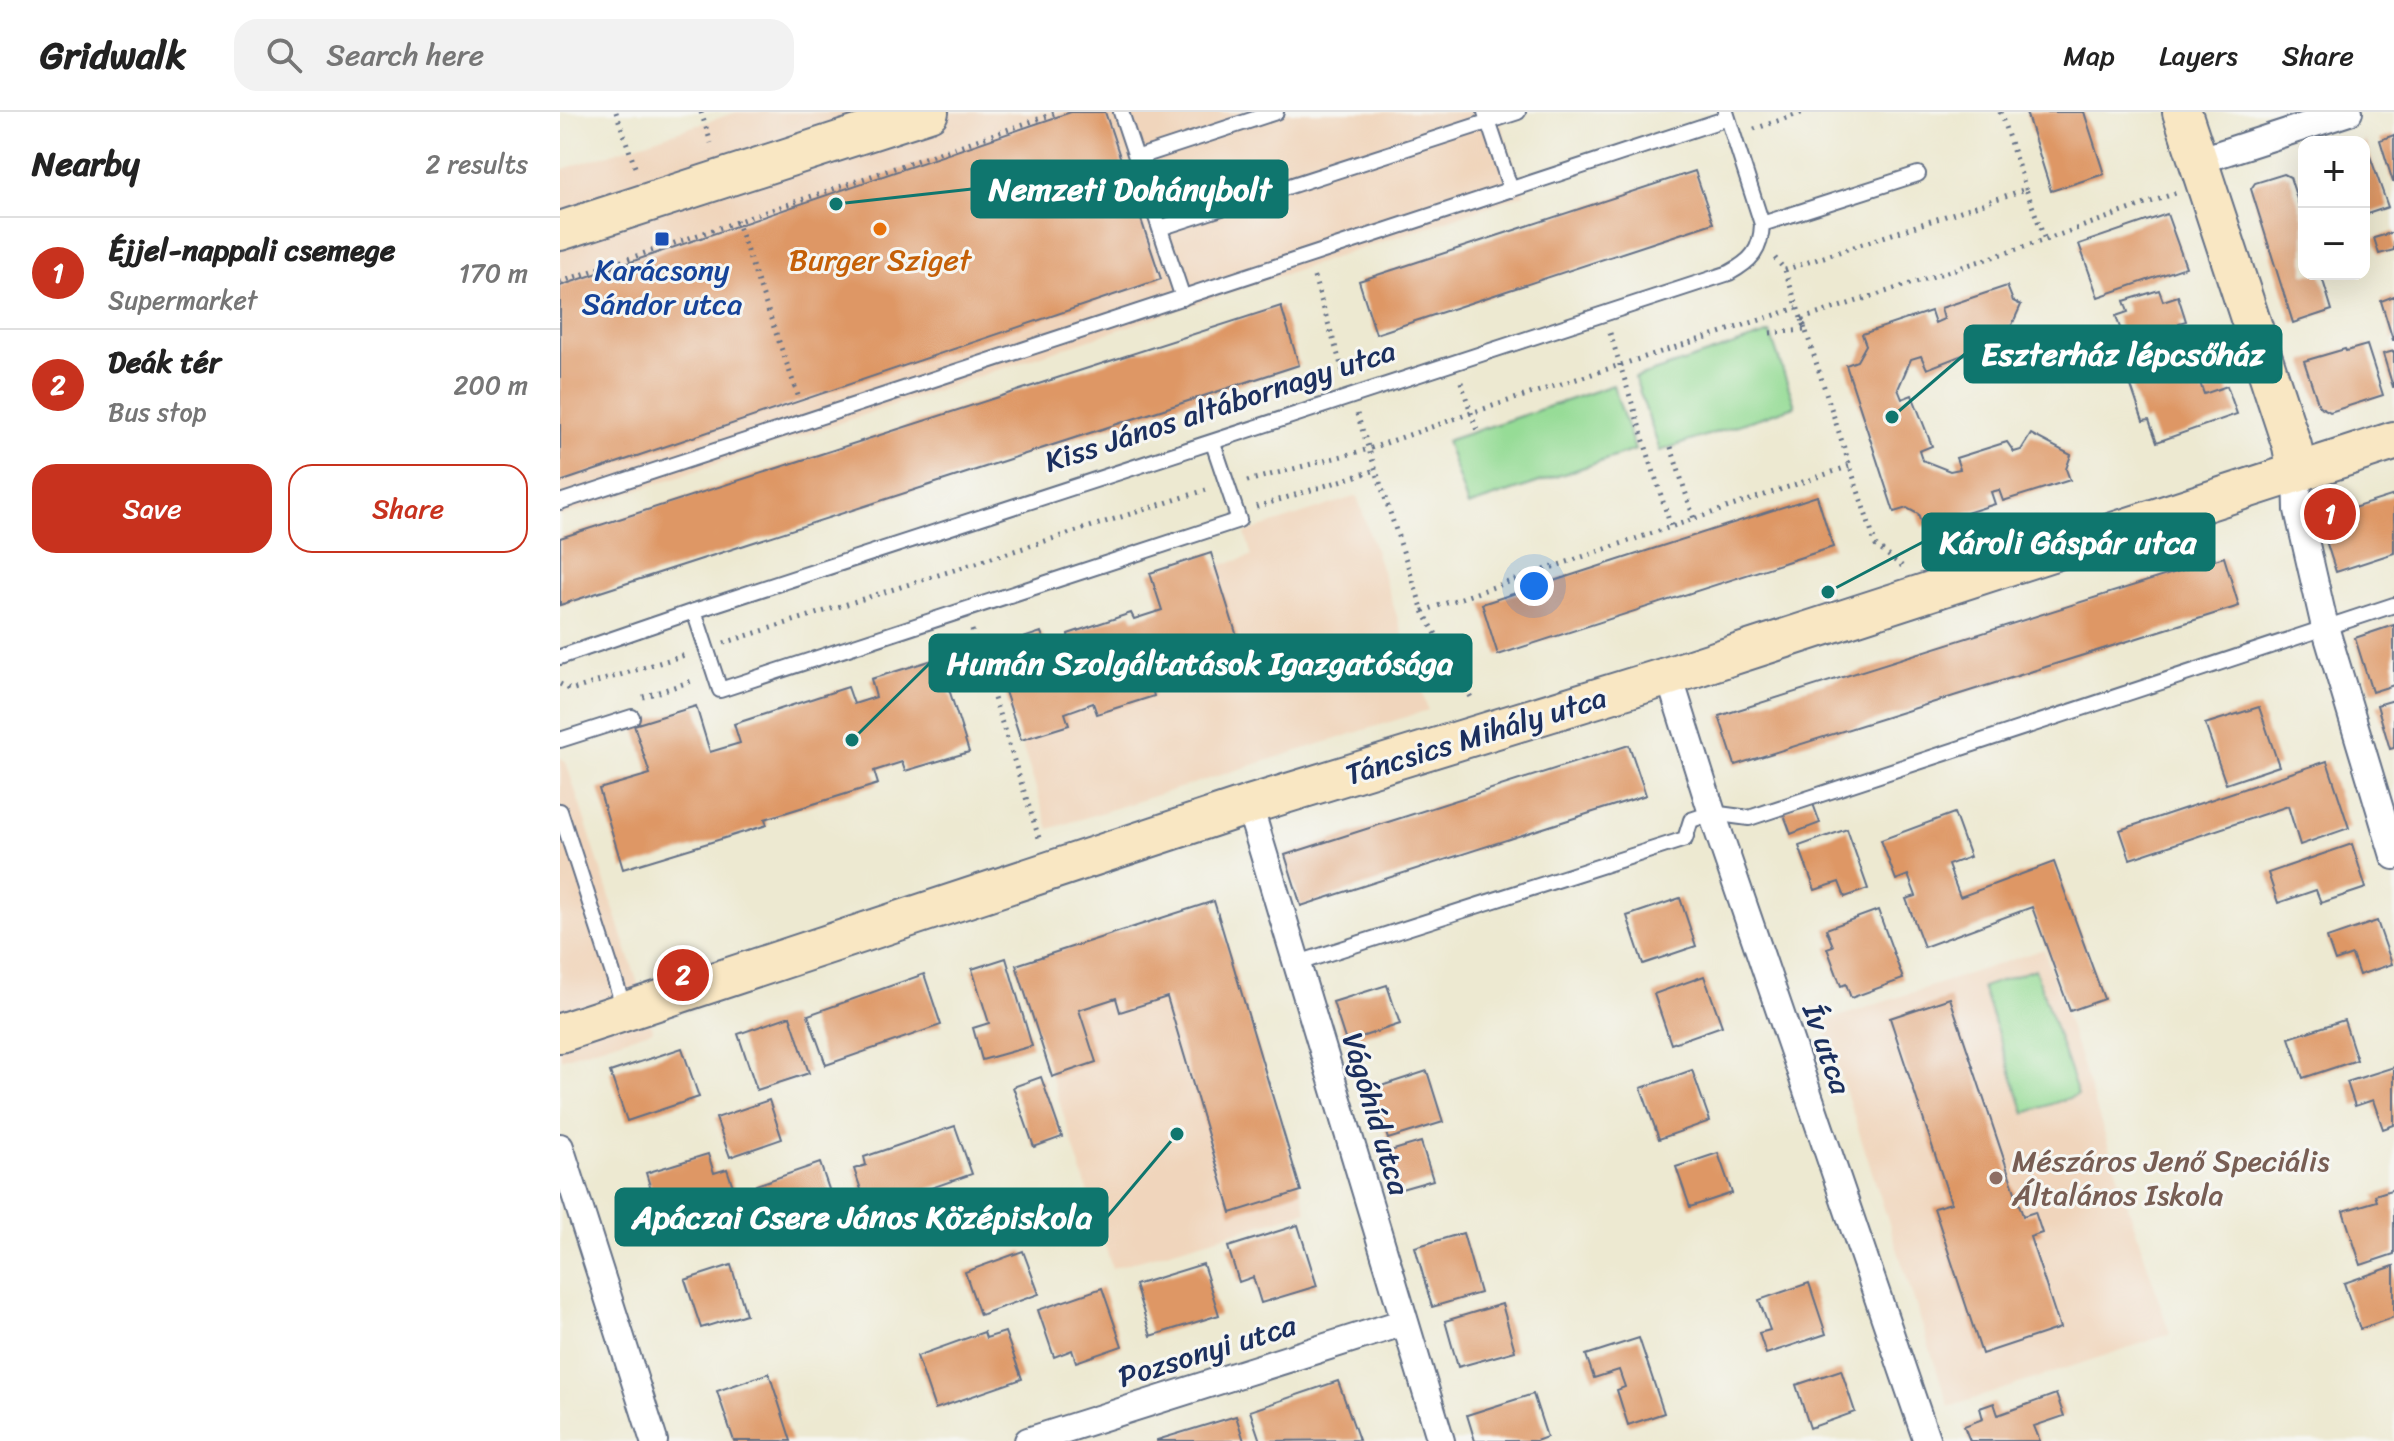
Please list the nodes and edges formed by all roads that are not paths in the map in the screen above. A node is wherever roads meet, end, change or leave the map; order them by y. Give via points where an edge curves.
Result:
1 (929, 112) edge
2 (1121, 112) edge
3 (1276, 112) edge
4 (1518, 112) edge
5 (2182, 112) edge
6 (2347, 112) edge
7 (1727, 115) edge
8 (1487, 117) edge
9 (1136, 158) junction
10 (1918, 174) dead end
11 (2191, 176) junction
12 (1511, 190) junction
13 (1160, 228) junction
14 (560, 231) edge
15 (1762, 232) junction
16 (1183, 298) junction
17 (2394, 441) edge
18 (1213, 443) junction
19 (2297, 473) junction
20 (560, 502) edge
21 (2394, 605) edge
22 (694, 611) junction
23 (2325, 627) junction
24 (560, 657) edge
25 (1669, 676) junction
26 (632, 717) road end
27 (560, 740) edge
28 (1249, 805) junction
29 (560, 811) edge
30 (1712, 813) junction
31 (2394, 856) edge
32 (1298, 963) junction
33 (626, 1011) junction
34 (560, 1033) edge
35 (560, 1147) edge
36 (1405, 1322) junction
37 (654, 1441) edge
38 (1028, 1441) edge
39 (1441, 1441) edge
40 (1927, 1441) edge

1 - 14 street
2 - 9 lane
3 - 9 lane
4 - 8 lane
5 - 11 street
6 - 11 street
7 - 12 lane
7 - 15 lane
8 - 12 lane
8 - 13 lane
9 - 13 lane
10 - 15 lane
11 - 19 street via 2292,446
12 - 16 lane
13 - 16 lane
15 - 18 lane, Kiss János altábornagy utca via 1749,261 1729,273
16 - 20 lane
17 - 19 street, Táncsics Mihály utca
18 - 22 lane, Kiss János altábornagy utca
18 - 22 lane via 1239,520 720,690
19 - 23 street via 2298,510
19 - 25 street, Táncsics Mihály utca
21 - 23 lane
22 - 24 lane, Kiss János altábornagy utca
23 - 30 lane via 1749,818
23 - 31 street
25 - 28 street, Táncsics Mihály utca
25 - 30 street, Ív utca
26 - 27 lane
28 - 32 street, Vágóhíd utca
28 - 33 street, Táncsics Mihály utca
29 - 33 lane
30 - 32 lane via 1691,820 1685,839
30 - 40 street, Ív utca
32 - 36 street, Vágóhíd utca
33 - 34 street, Táncsics Mihály utca
35 - 37 street
36 - 38 street, Pozsonyi utca
36 - 39 street, Vágóhíd utca

